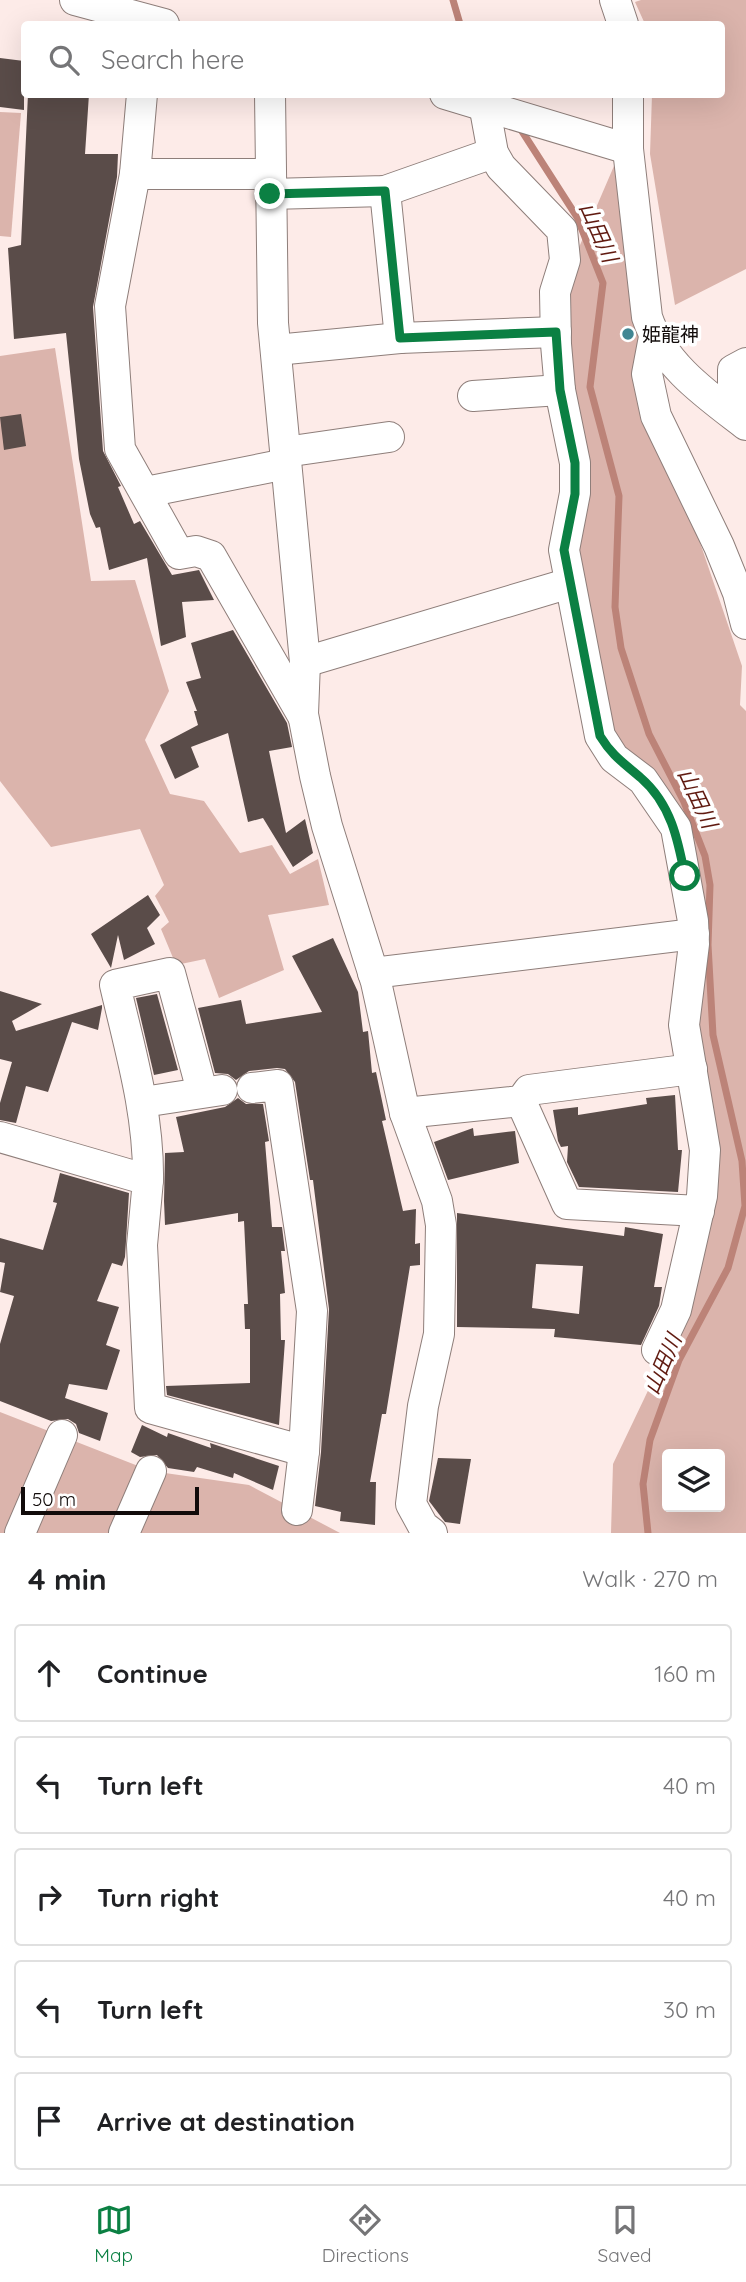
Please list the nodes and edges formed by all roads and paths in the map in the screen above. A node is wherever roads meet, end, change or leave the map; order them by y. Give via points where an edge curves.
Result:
1 (75, 0) edge
2 (616, 0) edge
3 (154, 17) edge
4 (622, 21) edge
5 (142, 98) edge
6 (270, 98) edge
7 (461, 98) edge
8 (628, 98) edge
9 (484, 104) junction
10 (628, 149) junction
11 (493, 153) junction
12 (135, 174) junction
13 (270, 184) junction
14 (385, 191) junction
15 (556, 332) junction
16 (654, 337) junction
17 (400, 338) junction
18 (276, 350) junction
19 (746, 363) edge
20 (560, 390) junction
21 (472, 396) dead end
22 (746, 400) edge
23 (746, 425) edge
24 (389, 437) dead end
25 (286, 458) junction
26 (146, 492) junction
27 (570, 583) junction
28 (746, 624) edge
29 (305, 662) junction
30 (304, 718) junction
31 (694, 934) junction
32 (373, 973) junction
33 (692, 1069) junction
34 (226, 1090) junction
35 (521, 1101) junction
36 (143, 1102) junction
37 (405, 1113) junction
38 (0, 1138) edge
39 (148, 1180) junction
40 (699, 1211) junction
41 (657, 1350) dead end
42 (62, 1435) dead end
43 (304, 1451) junction
44 (151, 1471) dead end
45 (297, 1510) dead end
46 (20, 1533) edge
47 (124, 1533) edge
48 (432, 1533) edge

1 - 3 street
2 - 4 street
5 - 12 street
6 - 13 street
7 - 9 street
8 - 10 street
9 - 10 street
9 - 11 street
10 - 16 street via 647,317
11 - 14 street
11 - 15 street via 562,230 565,260 555,292
12 - 13 street
12 - 26 street via 110,306 120,449
13 - 14 street
13 - 18 street
14 - 17 street
15 - 17 street
15 - 20 street
16 - 23 street via 698,388
16 - 28 street via 647,374 656,416 719,546
17 - 18 street
18 - 25 street
19 - 22 street via 733,370 733,385
20 - 21 street
20 - 27 street via 575,463 575,494 564,550
24 - 25 street
25 - 26 street
25 - 29 street
26 - 30 street via 179,554 196,551 211,556
27 - 29 street
27 - 31 street via 600,736 614,758 643,780 676,828
29 - 30 street
30 - 32 street via 327,826
31 - 32 street
31 - 33 street via 684,1025
32 - 37 street
33 - 35 street via 528,1090
33 - 40 street via 705,1150
34 - 36 street
34 - 36 street via 170,973 115,985
34 - 43 street via 278,1085 312,1311
35 - 37 street
35 - 40 street via 568,1204
36 - 39 street via 149,1140
37 - 48 street via 437,1201 441,1225 439,1334 423,1406 411,1504
38 - 39 street
39 - 43 street via 142,1245 150,1408
40 - 41 street via 676,1310
42 - 46 street
43 - 45 street
44 - 47 street

